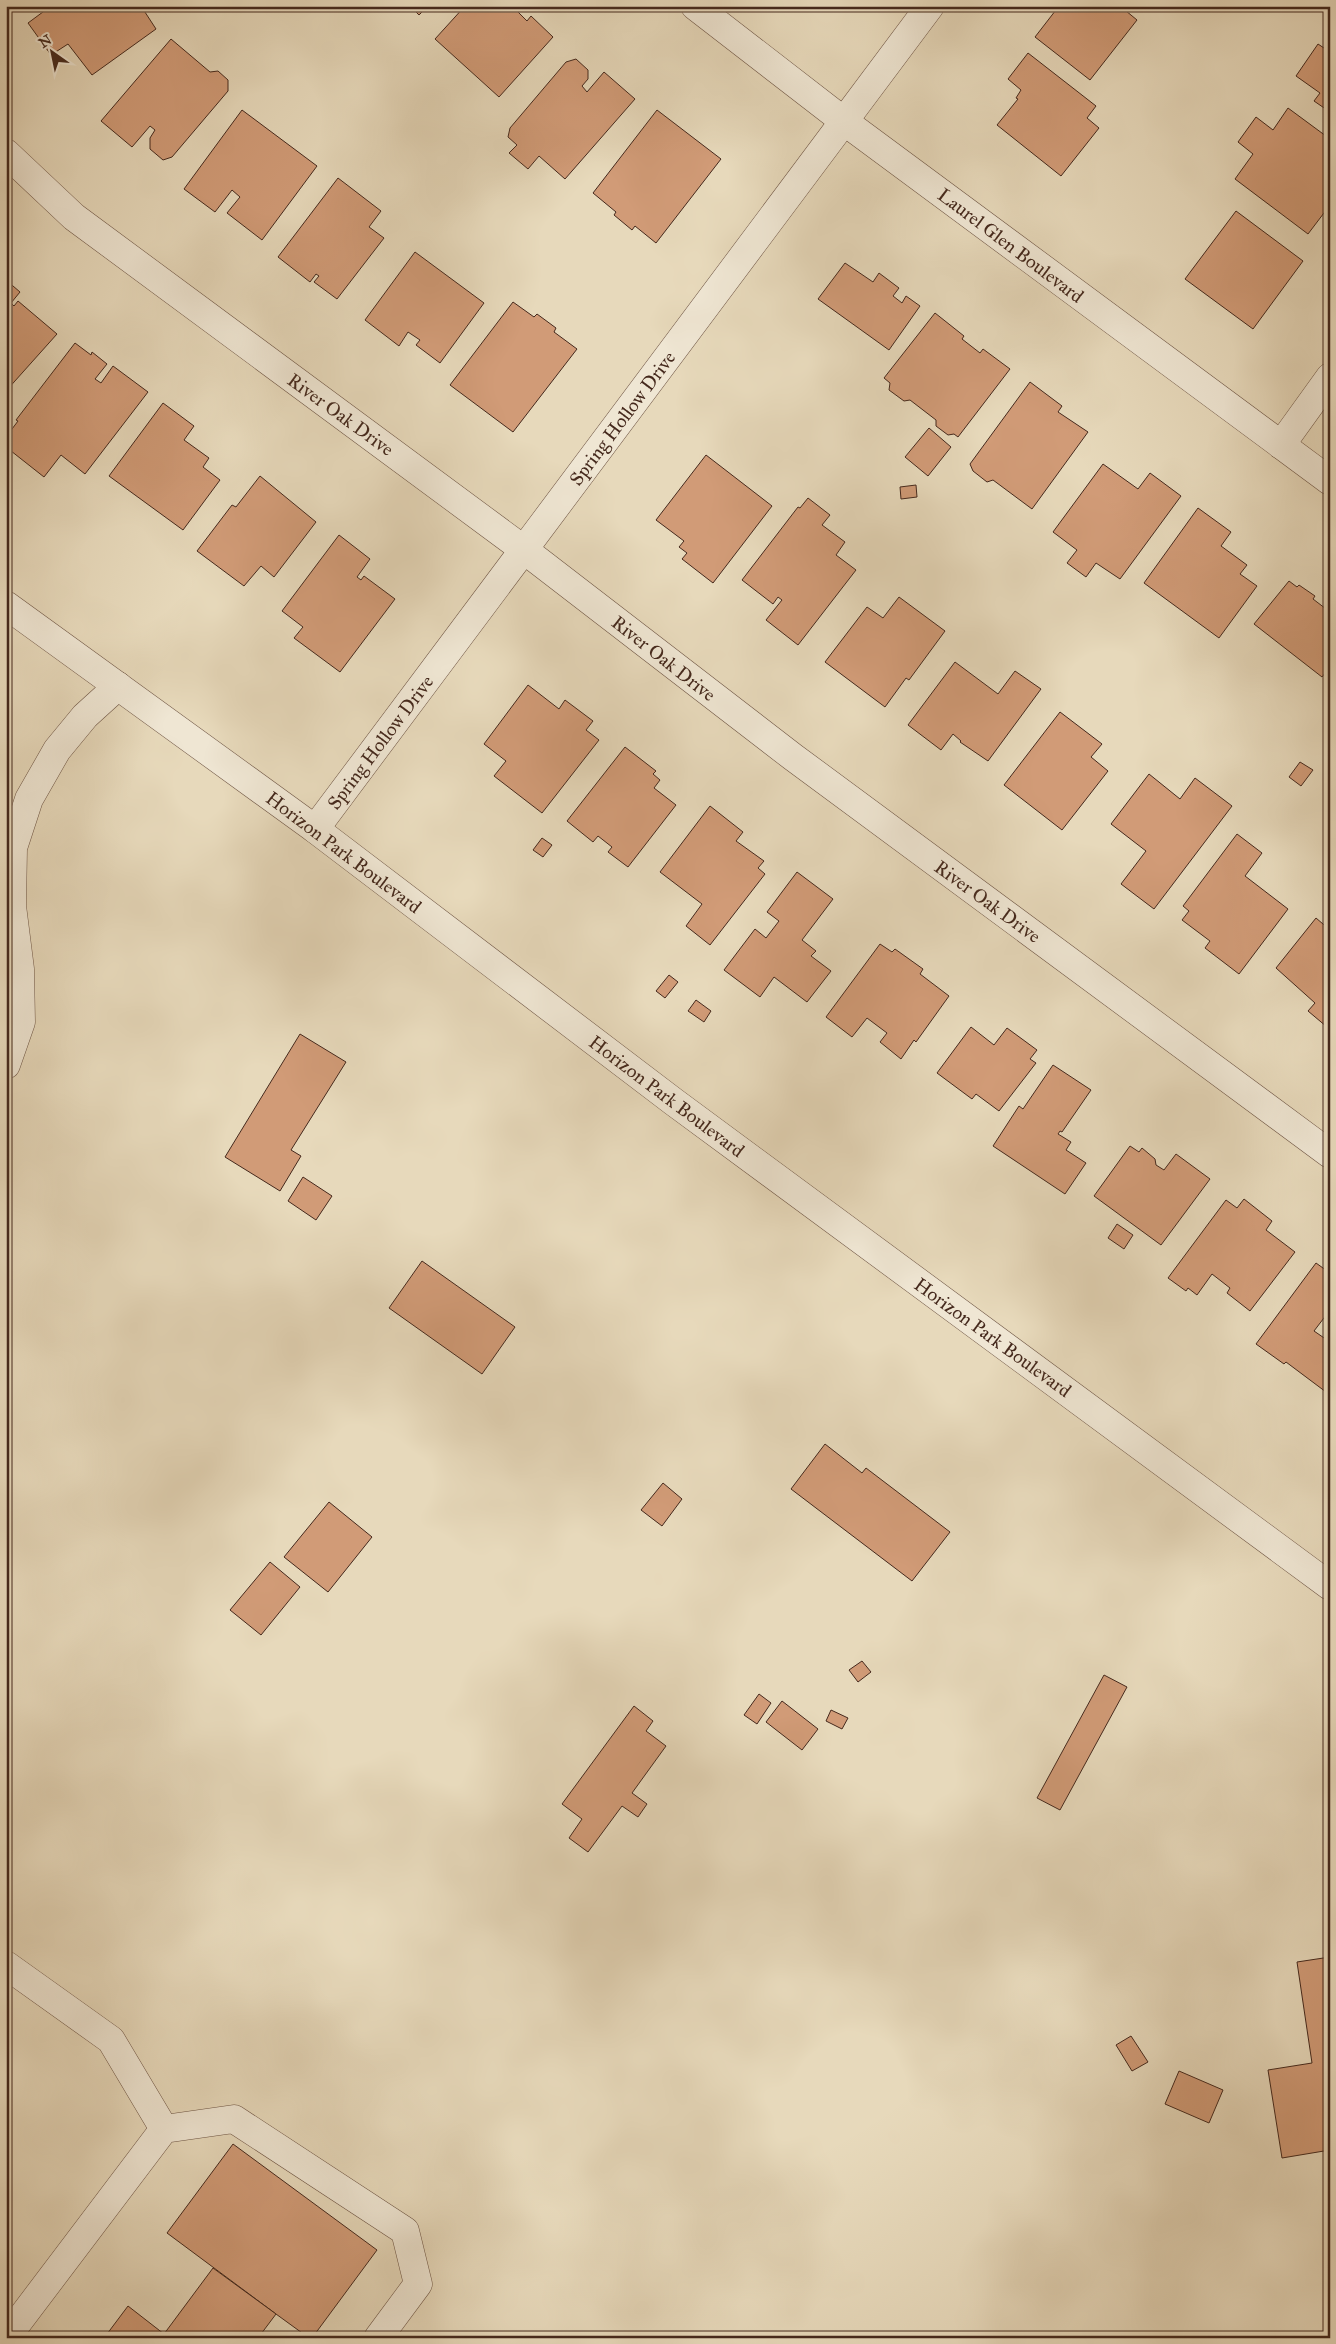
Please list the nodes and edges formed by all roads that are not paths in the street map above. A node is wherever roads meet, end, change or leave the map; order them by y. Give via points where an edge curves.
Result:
1 (695, 6) edge
2 (930, 6) edge
3 (845, 122) junction
4 (6, 153) edge
5 (1330, 378) edge
6 (1281, 445) junction
7 (1330, 481) edge
8 (523, 549) junction
9 (6, 605) edge
10 (118, 686) junction
11 (315, 830) junction
12 (13, 985) edge
13 (6, 1065) edge
14 (1330, 1154) edge
15 (1330, 1586) edge
16 (6, 1965) edge
17 (164, 2129) junction
18 (6, 2338) edge
19 (378, 2338) edge

1 - 3 street, Laurel Glen Boulevard
2 - 3 street, Spring Hollow Drive
3 - 6 street, Laurel Glen Boulevard
3 - 8 street, Spring Hollow Drive
4 - 8 street, River Oak Drive via 74,217
5 - 6 street
6 - 7 street, Laurel Glen Boulevard
8 - 11 street, Spring Hollow Drive
8 - 14 street, River Oak Drive via 793,757
9 - 10 street, Horizon Park Boulevard
10 - 11 street, Horizon Park Boulevard
10 - 12 street via 85,716 56,750 29,799 14,848
11 - 15 street, Horizon Park Boulevard via 674,1102
12 - 13 street via 21,1022
16 - 17 street via 111,2040
17 - 18 street
17 - 19 street via 234,2119 405,2231 418,2284

